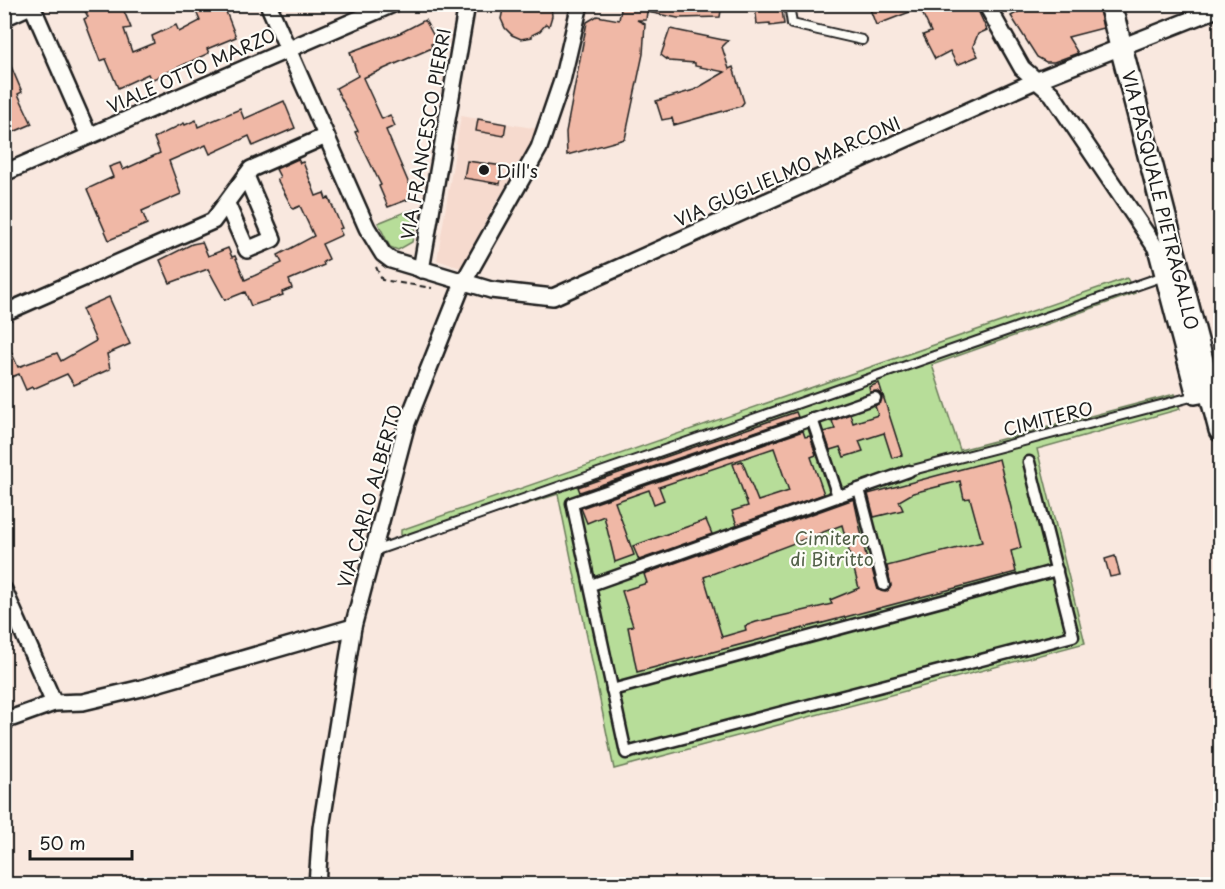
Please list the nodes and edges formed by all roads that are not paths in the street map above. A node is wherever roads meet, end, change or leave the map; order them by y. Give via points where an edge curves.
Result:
1 (268, 4) edge
2 (393, 4) edge
3 (467, 4) edge
4 (580, 4) edge
5 (789, 4) edge
6 (986, 4) edge
7 (1110, 4) edge
8 (33, 5) edge
9 (1221, 8) edge
10 (4, 18) edge
11 (861, 40) dead end
12 (1121, 46) junction
13 (288, 49) junction
14 (1035, 81) junction
15 (89, 136) junction
16 (326, 136) junction
17 (4, 173) edge
18 (246, 176) junction
19 (227, 204) junction
20 (1164, 246) junction
21 (421, 270) junction
22 (1164, 276) junction
23 (463, 283) junction
24 (4, 313) edge
25 (1203, 395) junction
26 (875, 398) dead end
27 (813, 419) junction
28 (1221, 430) edge
29 (1029, 462) dead end
30 (909, 471) joint
31 (859, 489) junction
32 (838, 496) junction
33 (374, 551) junction
34 (1057, 570) junction
35 (591, 585) junction
36 (884, 585) dead end
37 (4, 590) edge
38 (353, 627) junction
39 (612, 690) junction
40 (54, 703) junction
41 (4, 721) edge
42 (317, 885) edge

1 - 13 street, VIA GUGLIELMO MARCONI
2 - 13 street, VIALE OTTO MARZO
3 - 21 street, VIA FRANCESCO PIERRI
4 - 23 street, VIA CARLO ALBERTO via 562,81 539,148
5 - 11 lane via 792,24
6 - 14 street via 1022,68
7 - 12 main road, VIA PASQUALE PIETRAGALLO
8 - 10 street
8 - 15 street
9 - 12 street, VIA GUGLIELMO MARCONI
12 - 14 street, VIA GUGLIELMO MARCONI
12 - 20 main road, VIA PASQUALE PIETRAGALLO
13 - 15 street, VIALE OTTO MARZO
13 - 16 street, VIA GUGLIELMO MARCONI
14 - 20 street via 1052,94
14 - 23 street, VIA GUGLIELMO MARCONI via 553,297
15 - 17 street, VIALE OTTO MARZO
16 - 18 street via 251,169
16 - 21 street, VIA GUGLIELMO MARCONI via 383,254
18 - 19 street
18 - 19 street via 273,239 247,250
19 - 24 street via 213,221
20 - 22 street
20 - 25 main road, VIA PASQUALE PIETRAGALLO
21 - 23 street, VIA GUGLIELMO MARCONI
22 - 25 street
22 - 33 lane
23 - 33 street, VIA CARLO ALBERTO via 407,423
25 - 28 main road, VIA PASQUALE PIETRAGALLO
25 - 30 lane, CIMITERO
26 - 27 street
27 - 32 street
27 - 35 street via 572,503
29 - 34 street
30 - 31 street
31 - 32 street
31 - 36 street
32 - 35 street
33 - 38 street, VIA CARLO ALBERTO
34 - 39 street
34 - 39 street via 1072,636 626,753
35 - 39 street
37 - 40 street
38 - 40 street via 142,688 83,702
38 - 42 street, VIA CARLO ALBERTO via 321,828
40 - 41 street

